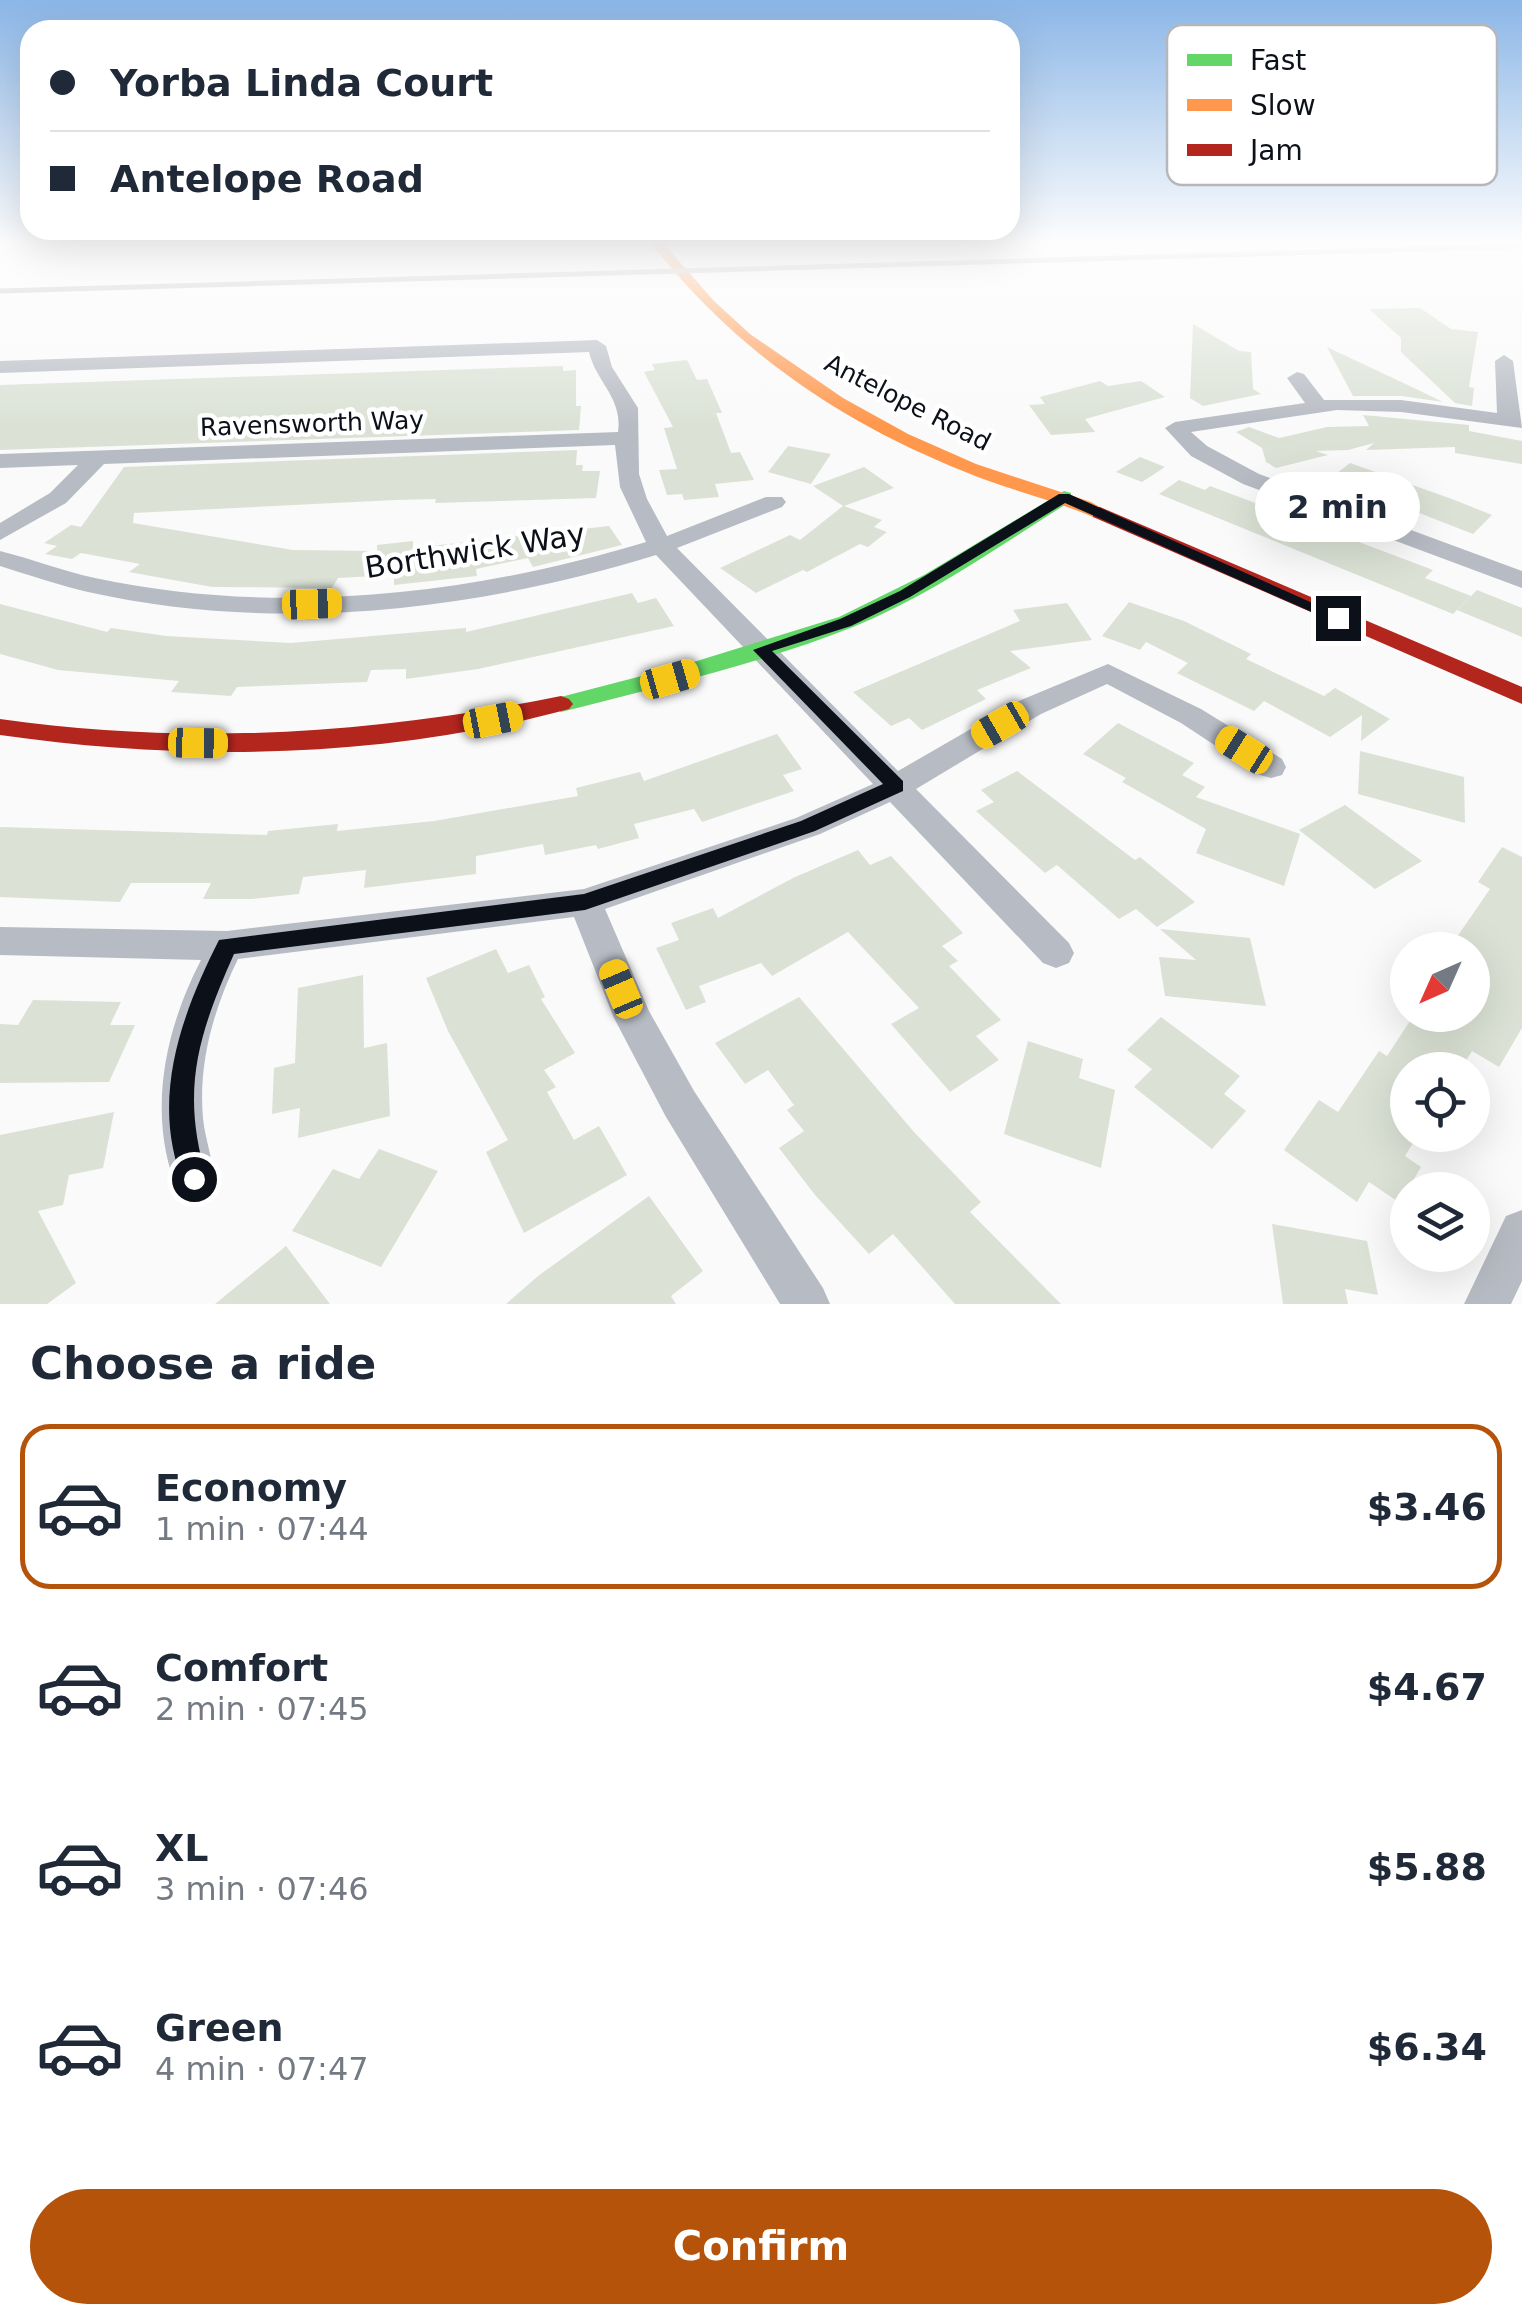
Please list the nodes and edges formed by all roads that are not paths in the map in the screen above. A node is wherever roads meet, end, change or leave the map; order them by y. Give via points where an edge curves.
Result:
1 (712, 304) edge
2 (743, 304) edge
3 (778, 333) dead end
4 (1504, 361) dead end
5 (0, 367) edge
6 (1296, 378) dead end
7 (1318, 405) junction
8 (1515, 420) edge
9 (627, 438) junction
10 (990, 451) dead end
11 (96, 460) junction
12 (0, 461) edge
13 (1064, 497) junction
14 (774, 502) dead end
15 (0, 533) edge
16 (662, 547) junction
17 (0, 558) edge
18 (1522, 580) edge
19 (761, 650) junction
20 (1522, 696) edge
21 (3, 731) edge
22 (1271, 767) dead end
23 (896, 786) junction
24 (585, 902) junction
25 (0, 941) edge
26 (227, 946) junction
27 (1056, 953) dead end
28 (194, 1179) dead end
29 (1522, 1232) edge
30 (807, 1304) edge
31 (1487, 1304) edge

1 - 13 main road, Antelope Road via 768,355 870,419 1013,486
2 - 3 main road
4 - 8 street
5 - 9 street via 597,346 604,375 628,406
6 - 7 street
7 - 8 street via 1402,406
7 - 18 street via 1175,428 1199,452 1251,479
9 - 11 street, Ravensworth Way
9 - 16 street via 630,490
10 - 13 main road, Antelope Road via 1037,471
11 - 12 street, Ravensworth Way
11 - 15 street via 58,498
13 - 19 main road via 905,594
13 - 20 main road, Antelope Road
14 - 16 street, Borthwick Way
16 - 17 street, Borthwick Way via 498,586 312,604 127,592
16 - 19 street
19 - 21 main road via 565,706 402,732 234,743
19 - 23 street
22 - 23 street via 1108,673 1030,708
23 - 24 street via 808,826
23 - 27 street
24 - 26 street
24 - 30 street via 633,1018 680,1104
25 - 26 street
26 - 28 street via 195,1016 183,1066 182,1136
29 - 31 street

